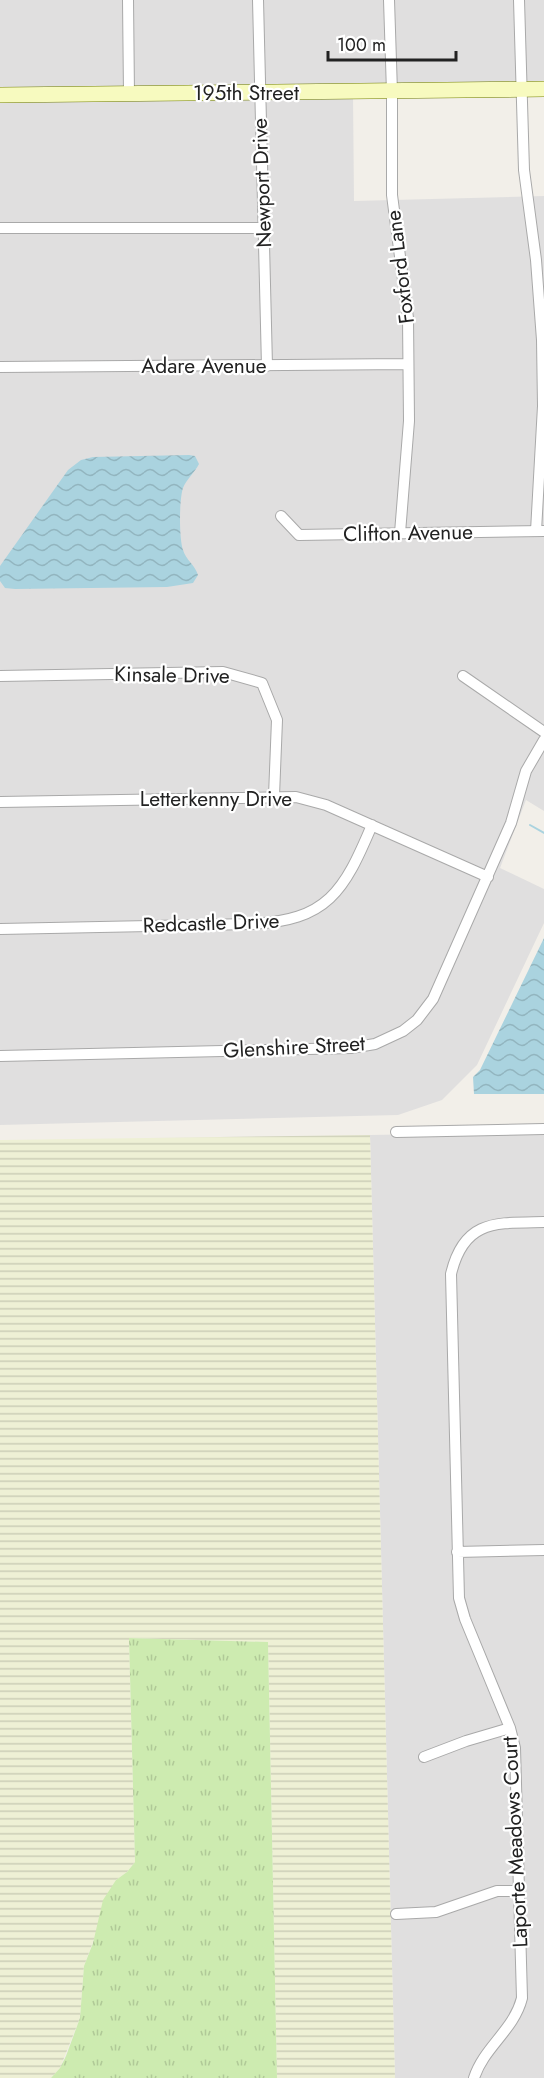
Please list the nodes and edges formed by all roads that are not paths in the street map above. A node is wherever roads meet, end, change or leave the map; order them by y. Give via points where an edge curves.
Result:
1 (128, 0) edge
2 (258, 0) edge
3 (389, 0) edge
4 (519, 0) edge
5 (544, 89) edge
6 (523, 90) junction
7 (392, 92) junction
8 (260, 93) junction
9 (129, 94) junction
10 (0, 95) edge
11 (0, 228) edge
12 (264, 228) junction
13 (408, 364) junction
14 (267, 366) junction
15 (0, 367) edge
16 (281, 516) dead end
17 (540, 531) edge
18 (400, 533) junction
19 (0, 676) edge
20 (463, 676) dead end
21 (544, 732) edge
22 (544, 740) edge
23 (274, 796) junction
24 (0, 802) edge
25 (372, 825) junction
26 (489, 877) junction
27 (0, 929) edge
28 (0, 1056) edge
29 (544, 1129) edge
30 (396, 1132) dead end
31 (544, 1222) edge
32 (544, 1550) edge
33 (457, 1552) junction
34 (510, 1728) junction
35 (424, 1757) dead end
36 (519, 1890) junction
37 (396, 1914) dead end
38 (474, 2078) edge

1 - 9 street
2 - 8 street, Newport Drive
3 - 7 street, Foxford Lane
4 - 6 street
5 - 6 street, 195th Street
6 - 7 street, 195th Street
6 - 17 street via 524,170 542,340
7 - 8 street, 195th Street
7 - 13 street, Foxford Lane via 392,195 408,318
8 - 9 street, 195th Street
8 - 12 street, Newport Drive
9 - 10 street, 195th Street
11 - 12 street
12 - 14 street, Newport Drive
13 - 14 street, Adare Avenue
13 - 18 street, Foxford Lane via 409,421
14 - 15 street, Adare Avenue
16 - 18 street, Clifton Avenue via 298,535
17 - 18 street, Clifton Avenue
19 - 23 street, Kinsale Drive via 223,672 262,683 277,720
20 - 21 street
22 - 26 street, Glenshire Street via 522,781 511,823
23 - 24 street, Letterkenny Drive
23 - 25 street, Letterkenny Drive via 314,801
25 - 26 street, Letterkenny Drive
25 - 27 street, Redcastle Drive via 340,888 314,910 288,920
26 - 28 street, Glenshire Street via 433,999 417,1020 375,1044 351,1048
29 - 30 street
31 - 33 street, Laporte Meadows Court via 493,1225 477,1230 461,1244 453,1264 450,1282
32 - 33 street
33 - 34 street, Laporte Meadows Court via 462,1611
34 - 35 street
34 - 36 street, Laporte Meadows Court via 515,1748
36 - 37 street via 497,1891 436,1912
36 - 38 street, Laporte Meadows Court via 520,2005 513,2022 484,2058

